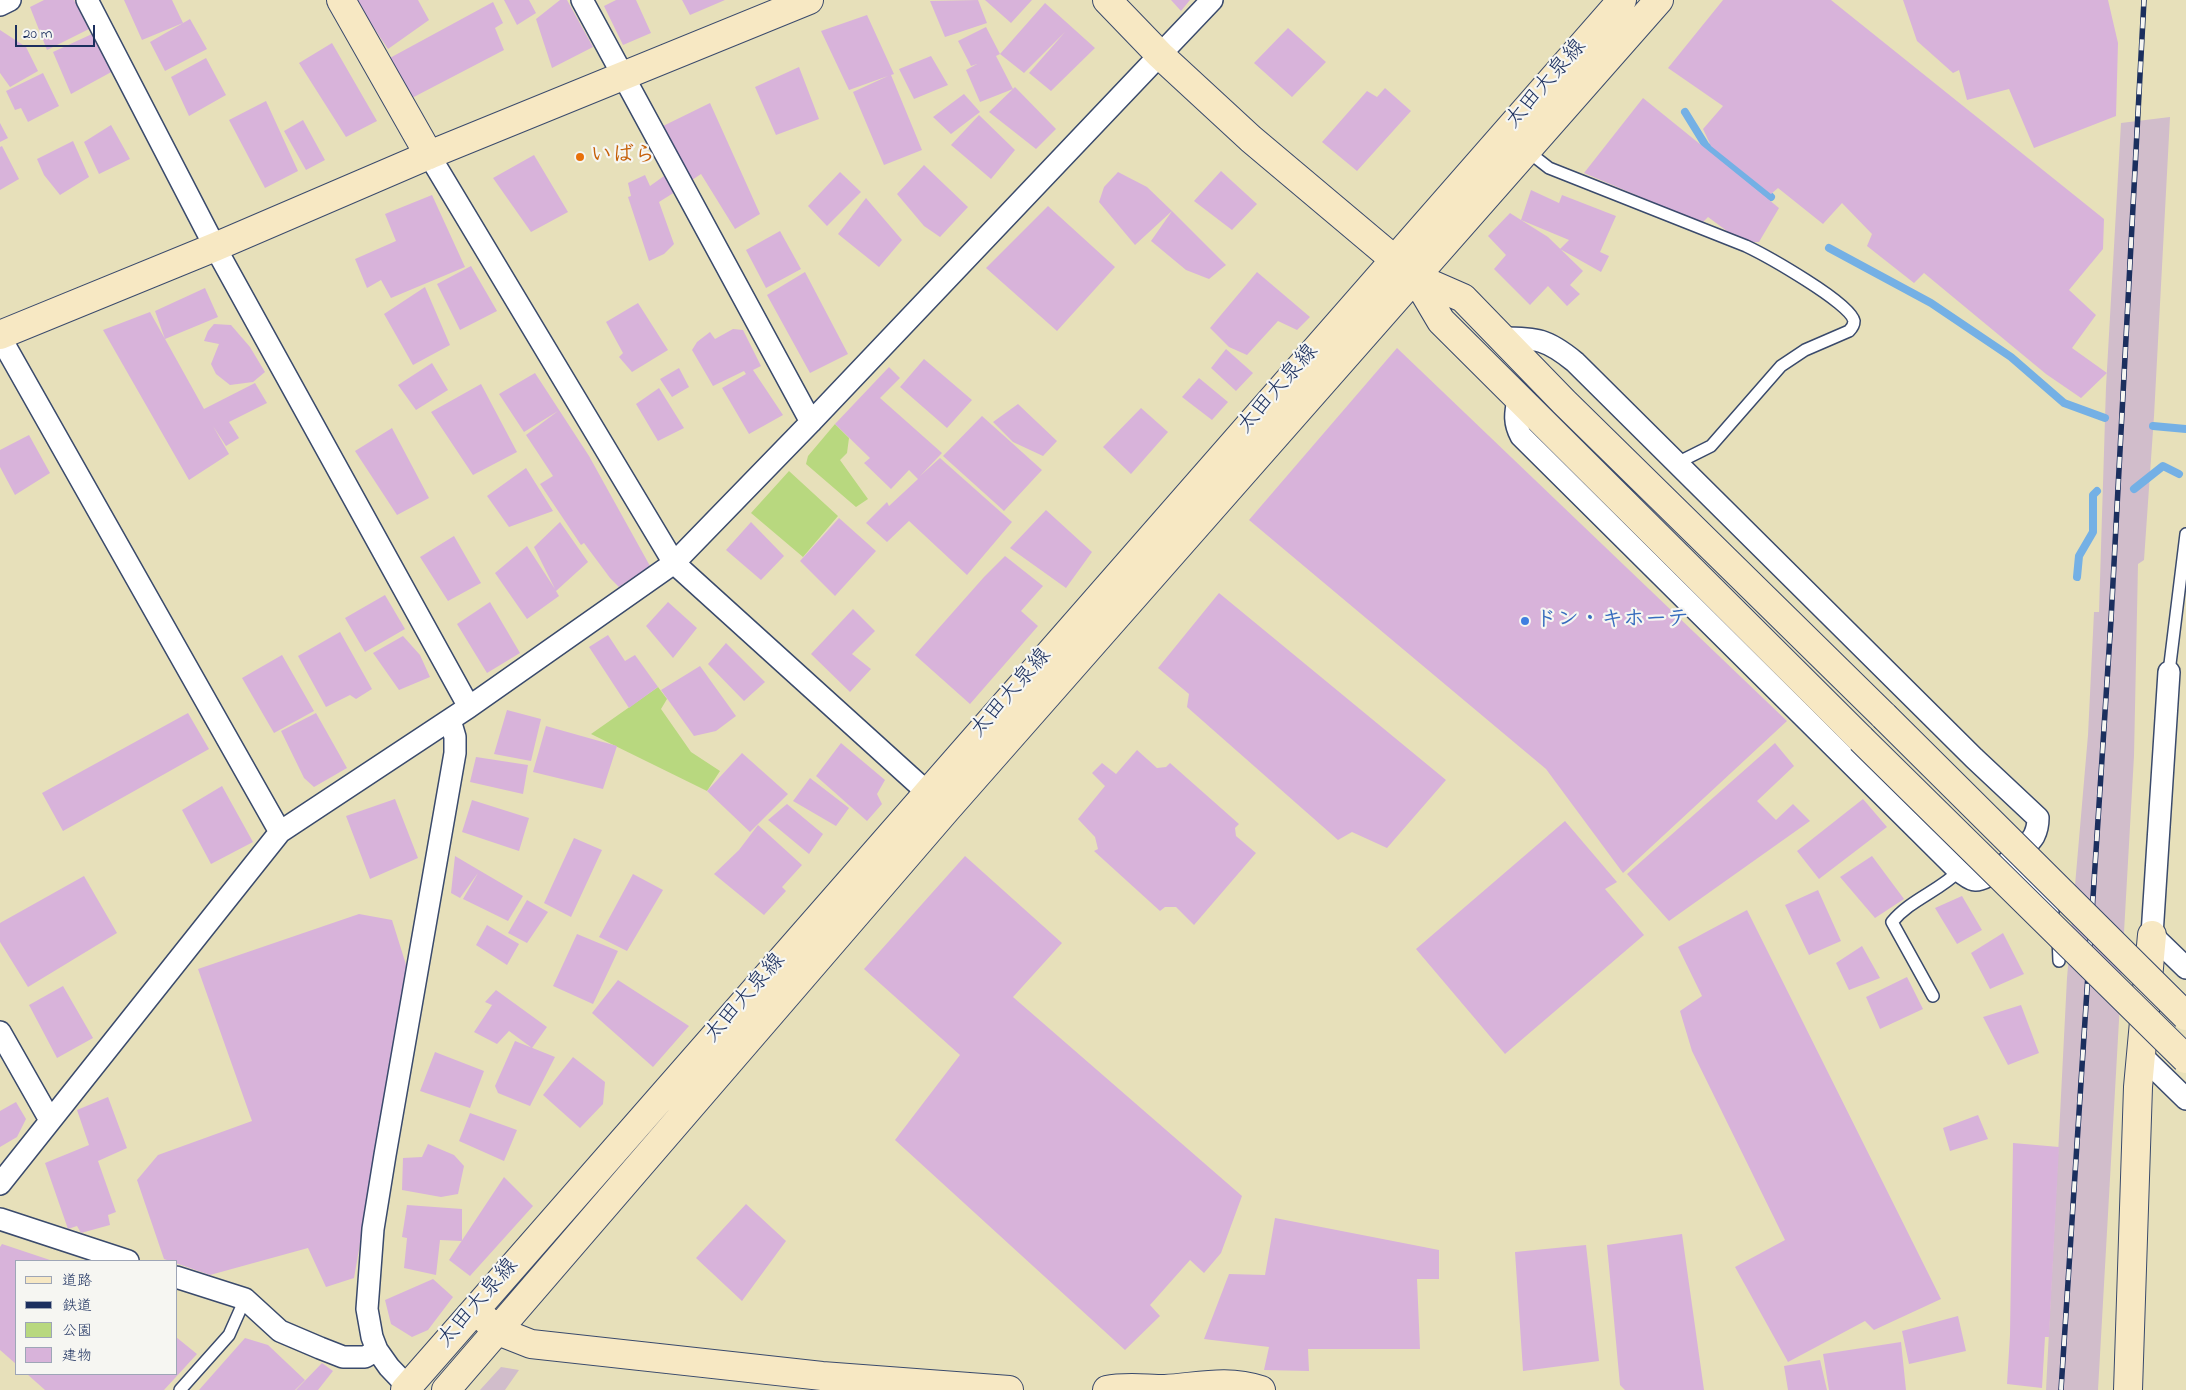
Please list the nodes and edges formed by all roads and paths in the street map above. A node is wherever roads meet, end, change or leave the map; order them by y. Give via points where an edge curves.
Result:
1 (10, 0) edge
2 (87, 0) edge
3 (341, 0) edge
4 (582, 0) edge
5 (1107, 0) edge
6 (1212, 0) edge
7 (1622, 0) edge
8 (1659, 0) edge
9 (803, 1) edge
10 (0, 5) edge
11 (1160, 55) junction
12 (622, 76) junction
13 (1526, 150) junction
14 (429, 154) junction
15 (215, 247) junction
16 (1394, 258) junction
17 (1415, 277) junction
18 (0, 336) edge
19 (1502, 338) junction
20 (811, 422) junction
21 (1677, 463) junction
22 (2186, 534) edge
23 (674, 563) junction
24 (2169, 672) joint
25 (469, 707) junction
26 (450, 720) junction
27 (1851, 746) junction
28 (927, 792) junction
29 (946, 810) junction
30 (280, 832) junction
31 (2011, 859) junction
32 (1959, 871) junction
33 (2152, 935) junction
34 (2059, 961) dead end
35 (2186, 968) edge
36 (1933, 996) dead end
37 (2186, 1016) edge
38 (0, 1032) edge
39 (2142, 1056) junction
40 (2186, 1059) edge
41 (2186, 1099) edge
42 (50, 1120) junction
43 (0, 1184) edge
44 (0, 1219) edge
45 (125, 1260) edge
46 (178, 1278) edge
47 (245, 1299) junction
48 (474, 1310) junction
49 (498, 1331) junction
50 (377, 1350) junction
51 (408, 1389) edge
52 (180, 1390) edge
53 (446, 1390) edge
54 (1009, 1390) edge
55 (1107, 1390) edge
56 (1261, 1390) edge
57 (2128, 1390) edge

1 - 10 street
2 - 15 street
3 - 14 street
4 - 12 street
5 - 11 street
6 - 11 street
7 - 16 street, 太田大泉線
8 - 13 street, 太田大泉線
9 - 12 street
11 - 16 street via 1251,138
11 - 20 street
12 - 14 street
12 - 20 street
13 - 17 street, 太田大泉線
13 - 21 lane via 1549,168 1746,246 1837,301 1854,320 1849,331 1805,350 1781,366 1711,446
14 - 15 street
14 - 23 street
15 - 18 street
15 - 25 street
16 - 17 street
16 - 28 street, 太田大泉線
17 - 19 street via 1463,298
17 - 27 street via 1441,321
17 - 29 street, 太田大泉線
18 - 30 street
19 - 21 street via 1527,338 1556,346
19 - 37 street, bridge
20 - 23 street
21 - 31 street via 2038,818 2034,835
22 - 24 lane
23 - 25 street
23 - 28 street
24 - 33 street
25 - 26 street
26 - 30 street
26 - 50 street via 455,753 373,1229 367,1309
27 - 32 street
27 - 40 street, bridge
28 - 29 street
28 - 48 street, 太田大泉線
29 - 49 street, 太田大泉線
30 - 42 street
31 - 32 street via 1980,880
31 - 34 lane via 2057,917
32 - 36 lane via 1948,882 1901,911 1892,922
33 - 35 street
33 - 39 street
38 - 42 street
39 - 41 street
39 - 57 street via 2138,1087
42 - 43 street
44 - 45 street
46 - 47 street
47 - 50 street via 280,1331 320,1348 356,1358
47 - 52 lane via 229,1335
48 - 49 street
48 - 51 street, 太田大泉線
49 - 53 street, 太田大泉線
49 - 54 street via 531,1344 822,1376
50 - 51 street
55 - 56 street via 1217,1383

